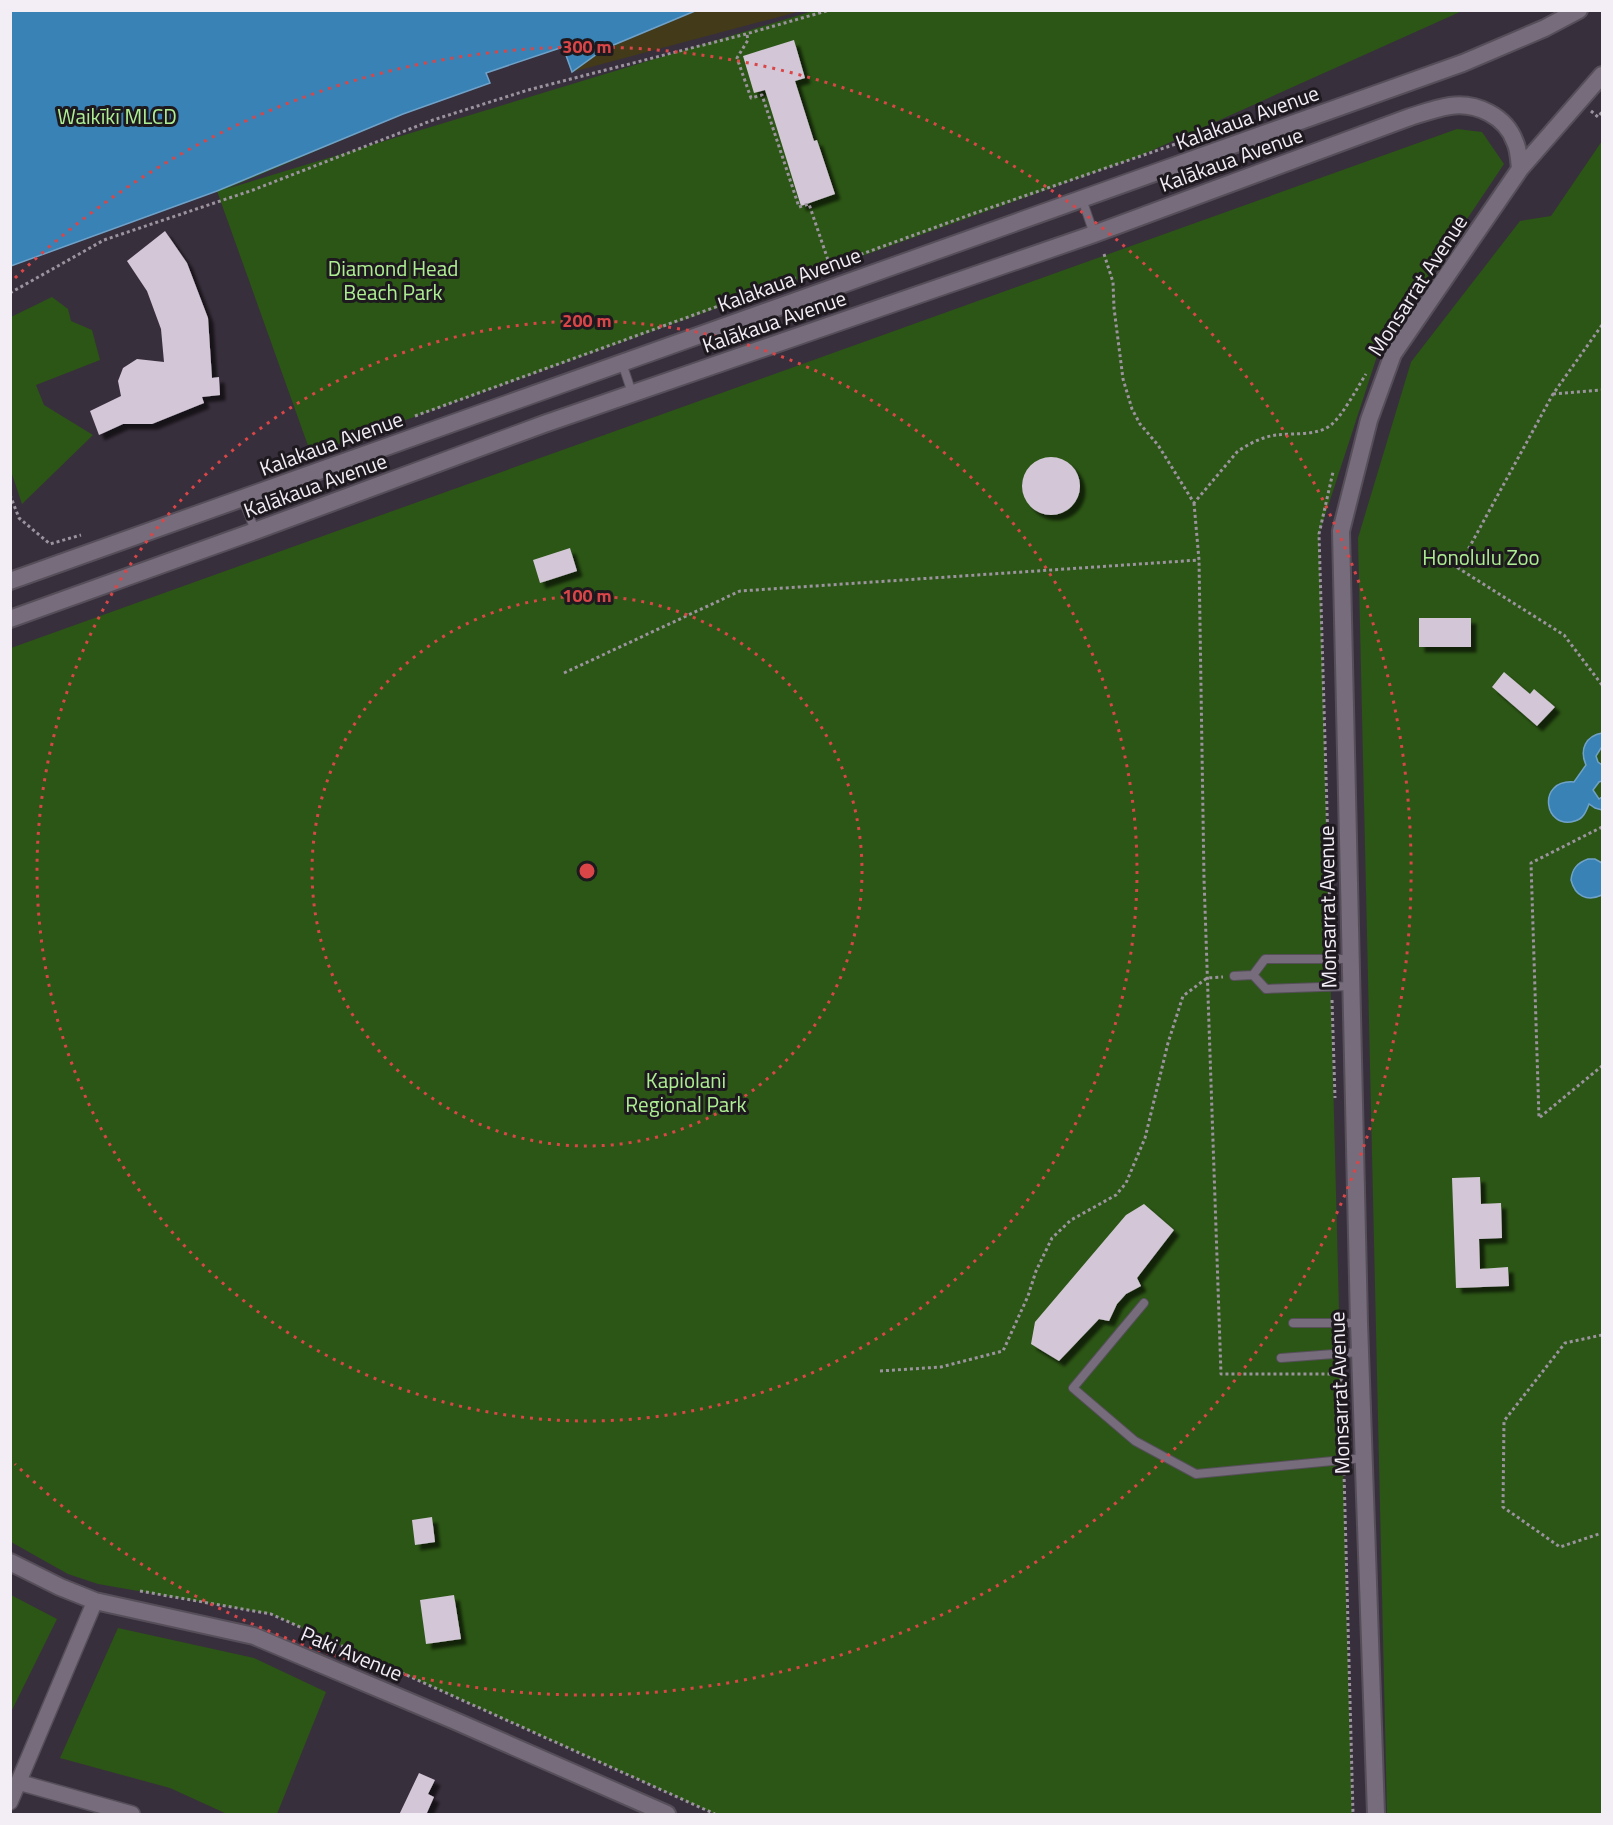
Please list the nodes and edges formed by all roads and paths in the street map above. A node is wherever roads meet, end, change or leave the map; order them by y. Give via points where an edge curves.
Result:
1 (830, 10) edge
2 (1579, 10) edge
3 (746, 34) junction
4 (1602, 75) edge
5 (1602, 112) edge
6 (1594, 114) dead end
7 (1236, 124) dead end
8 (1520, 169) junction
9 (1082, 199) junction
10 (1094, 234) junction
11 (1104, 254) dead end
12 (830, 266) junction
13 (10, 293) edge
14 (1602, 325) edge
15 (622, 363) junction
16 (1602, 390) edge
17 (633, 394) junction
18 (1553, 394) junction
19 (414, 417) dead end
20 (1336, 419) dead end
21 (1333, 472) dead end
22 (10, 495) edge
23 (242, 498) junction
24 (1194, 503) junction
25 (255, 531) junction
26 (84, 535) dead end
27 (1198, 560) junction
28 (10, 581) edge
29 (10, 619) edge
30 (564, 673) dead end
31 (1602, 685) edge
32 (1602, 827) edge
33 (1331, 958) junction
34 (1351, 959) junction
35 (1252, 975) junction
36 (1234, 976) dead end
37 (1207, 978) junction
38 (1351, 986) junction
39 (1332, 987) junction
40 (1602, 1065) edge
41 (1335, 1103) dead end
42 (1144, 1303) dead end
43 (1293, 1323) dead end
44 (1359, 1323) junction
45 (1602, 1335) edge
46 (1360, 1352) junction
47 (1281, 1358) dead end
48 (880, 1371) dead end
49 (1364, 1458) junction
50 (1344, 1460) junction
51 (1602, 1533) edge
52 (10, 1562) edge
53 (95, 1601) junction
54 (18, 1782) junction
55 (10, 1802) edge
56 (132, 1815) edge
57 (667, 1815) edge
58 (1353, 1815) edge
59 (1376, 1815) edge

1 - 3 path
2 - 9 street, Kalakaua Avenue via 1463,63
3 - 12 path via 748,40 737,58 751,98 762,95 799,207 809,204
3 - 13 path via 528,90 433,120 253,190 104,240
4 - 8 street, Monsarrat Avenue
5 - 6 path via 1598,117
7 - 12 path
8 - 10 street, Kalākaua Avenue via 1515,140 1506,125 1484,110 1468,105 1451,106 1410,117
8 - 34 street, Monsarrat Avenue via 1393,354 1369,420 1341,531
9 - 10 lane
9 - 15 street, Kalakaua Avenue
10 - 17 street, Kalākaua Avenue
11 - 24 path via 1113,282 1123,379 1131,409
12 - 19 path
14 - 18 path
15 - 17 lane
15 - 23 street, Kalakaua Avenue
16 - 18 path
17 - 25 street, Kalākaua Avenue
18 - 31 path via 1458,568 1564,635
20 - 24 path via 1321,430 1274,436 1244,447
21 - 33 path via 1318,534
22 - 26 path via 19,518 50,544
23 - 25 lane
23 - 28 street, Kalakaua Avenue
24 - 27 path
25 - 29 street, Kalākaua Avenue
27 - 30 path via 740,591
27 - 37 path
32 - 40 path via 1531,863 1539,1118
33 - 34 lane
33 - 35 lane via 1265,959
34 - 38 street, Monsarrat Avenue
35 - 36 lane
35 - 39 lane via 1266,989
37 - 48 path via 1183,996 1145,1138 1126,1183 1116,1195 1071,1220 1052,1238 1004,1351 941,1367
37 - 50 path via 1221,1374 1341,1374
38 - 39 lane
38 - 44 street, Monsarrat Avenue
39 - 41 path
42 - 50 lane via 1073,1388 1135,1441 1196,1474
43 - 44 lane
44 - 46 street, Monsarrat Avenue
45 - 51 path via 1565,1342 1504,1421 1503,1508 1560,1547
46 - 47 lane
46 - 49 street, Monsarrat Avenue
49 - 50 lane
49 - 59 street, Monsarrat Avenue
50 - 58 path
52 - 53 street, Paki Avenue
53 - 54 street
53 - 57 street, Paki Avenue via 254,1636
54 - 55 street
54 - 56 street

